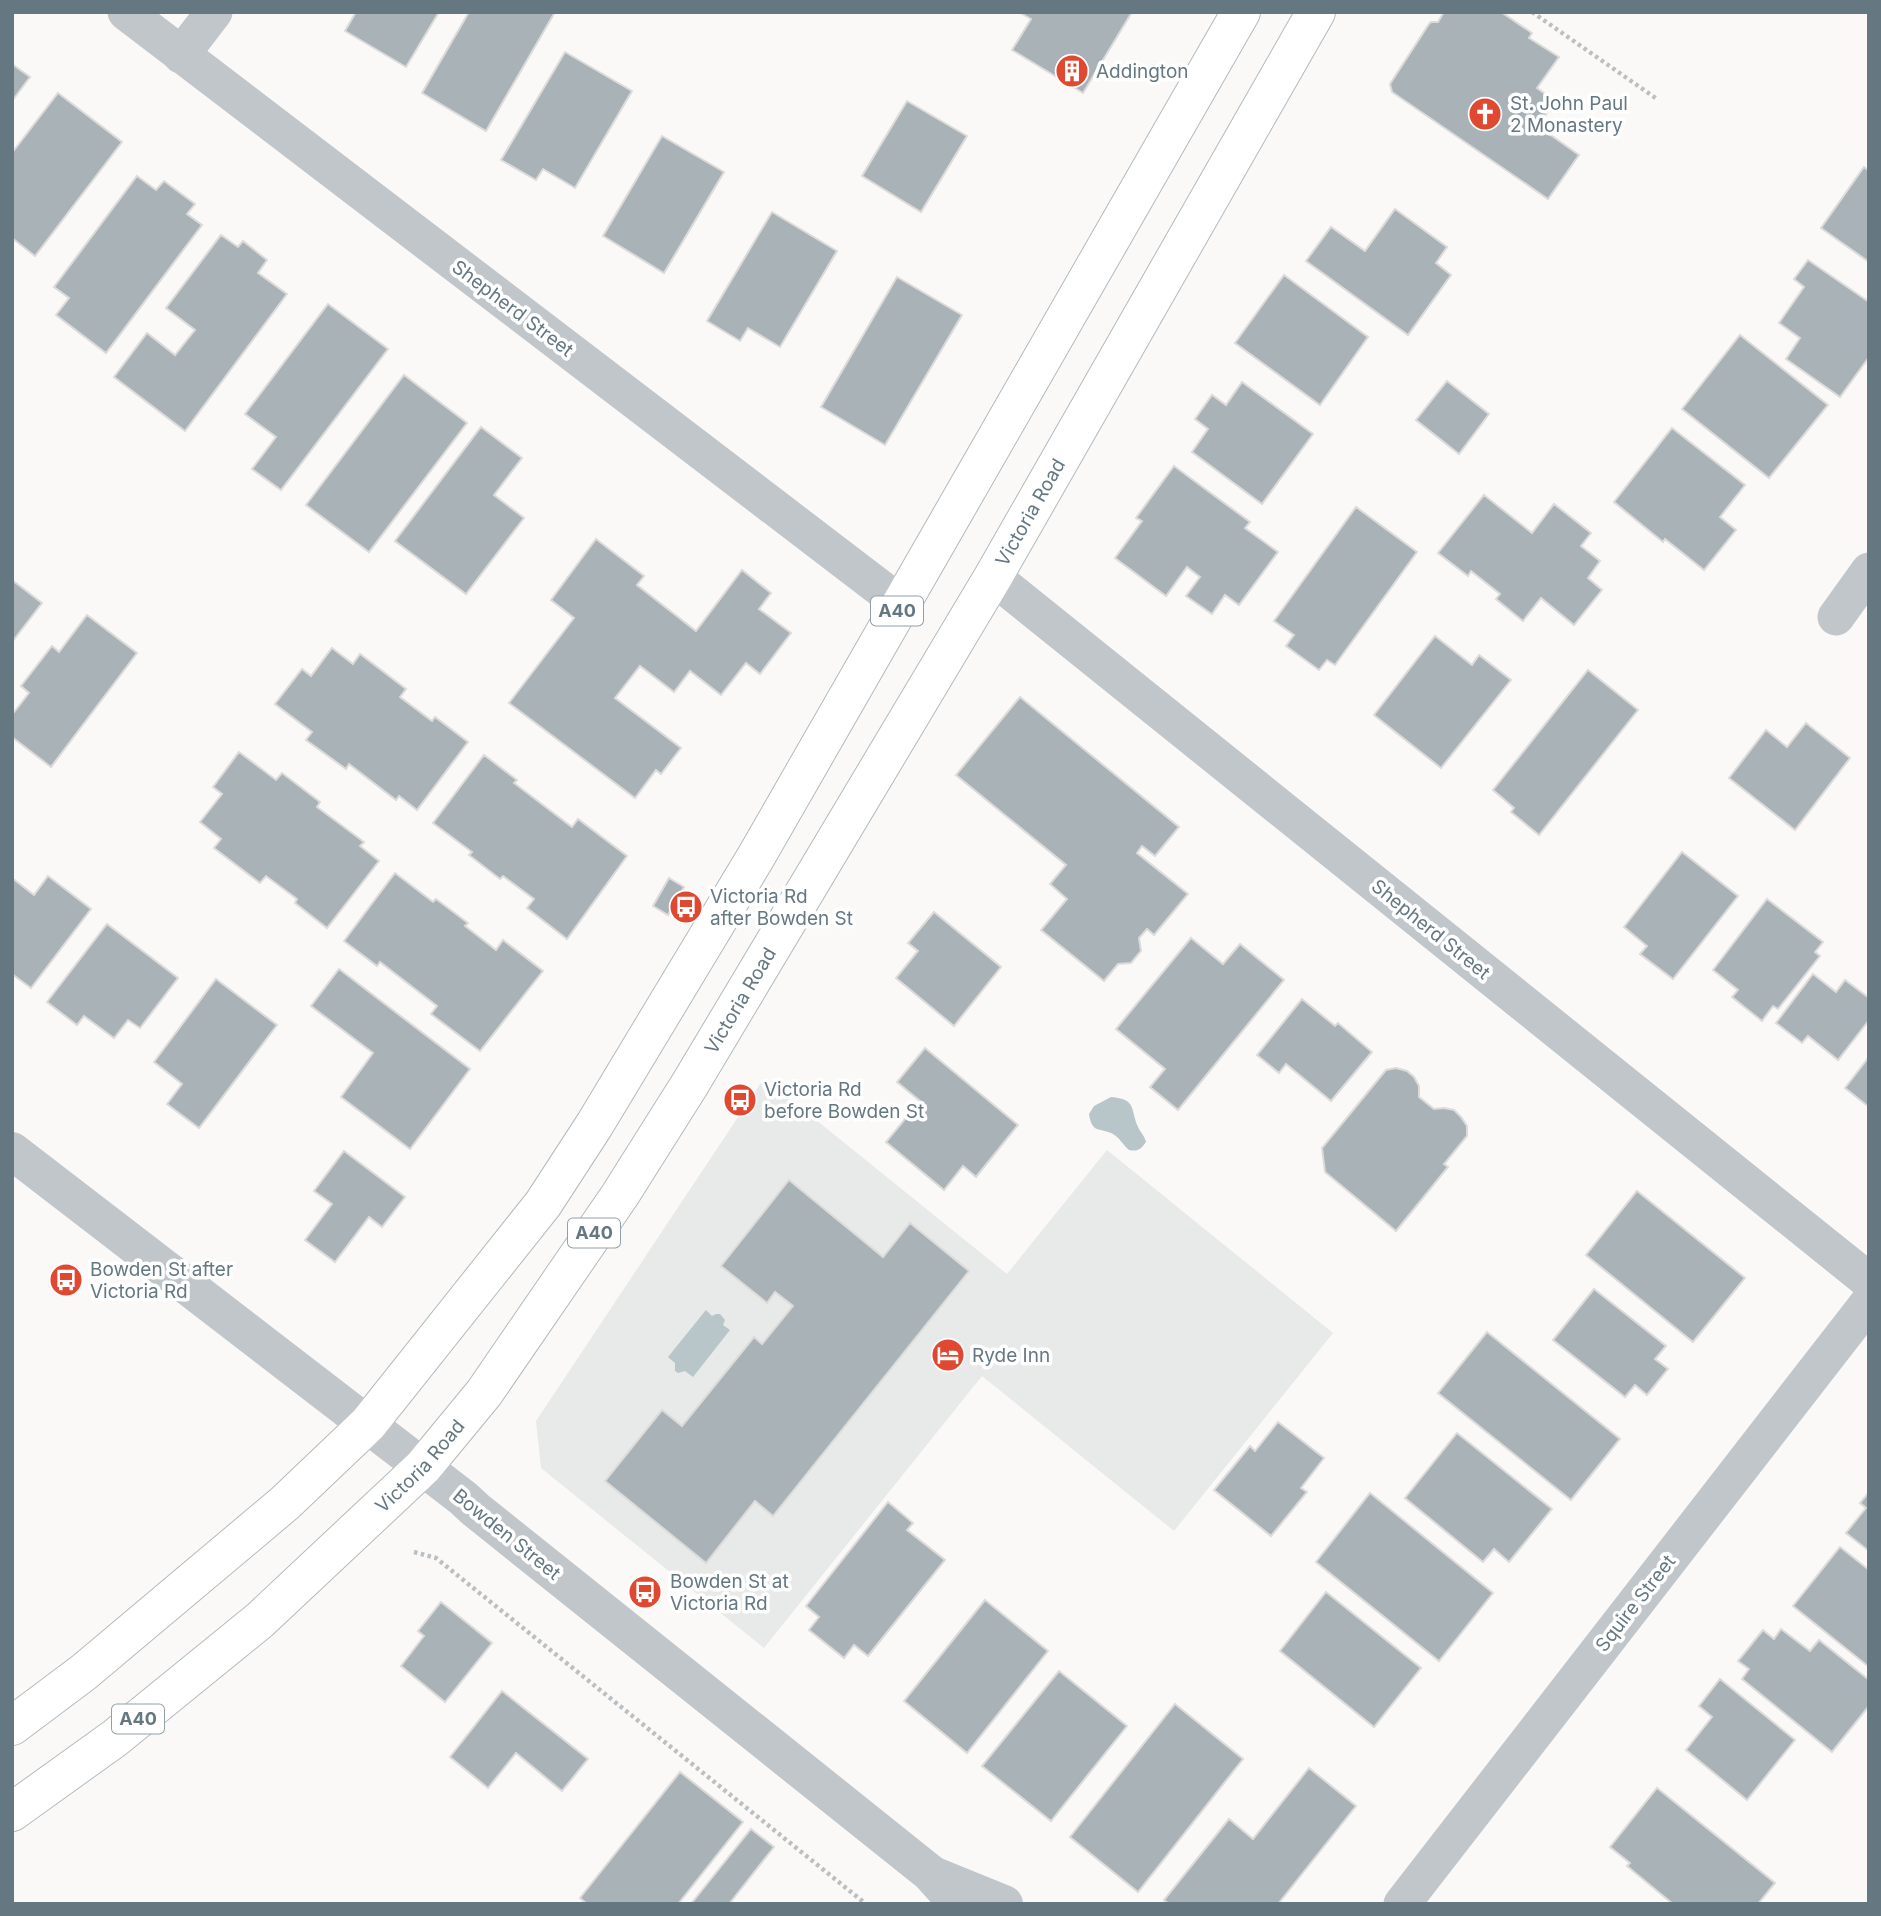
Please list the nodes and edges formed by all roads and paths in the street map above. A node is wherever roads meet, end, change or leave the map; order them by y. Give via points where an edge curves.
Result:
1 (126, 12) edge
2 (214, 12) edge
3 (1241, 12) edge
4 (1316, 12) edge
5 (1532, 12) edge
6 (181, 55) junction
7 (1657, 99) dead end
8 (1869, 571) edge
9 (993, 577) junction
10 (901, 604) junction
11 (1836, 617) dead end
12 (12, 1151) edge
13 (1869, 1281) edge
14 (1869, 1302) edge
15 (368, 1424) junction
16 (423, 1467) junction
17 (414, 1552) dead end
18 (12, 1726) edge
19 (12, 1812) edge
20 (972, 1899) edge
21 (866, 1904) edge
22 (1004, 1904) edge
23 (1402, 1904) edge

1 - 6 street, Shepherd Street
2 - 6 street
3 - 10 highway, A40
4 - 9 highway, Victoria Road / A40
5 - 7 path
6 - 10 street, Shepherd Street
8 - 11 street
9 - 13 street, Shepherd Street
9 - 16 highway, Victoria Road / A40 via 620,1195 484,1393
10 - 15 highway, A40 via 757,855 551,1193
12 - 15 street, Bowden Street
14 - 23 street, Squire Street
15 - 16 street, Bowden Street
15 - 18 highway, A40 via 285,1503 84,1672
16 - 19 highway, Victoria Road / A40 via 260,1620 114,1738
16 - 20 street, Bowden Street via 930,1873
17 - 21 path via 436,1558
20 - 22 street, Bowden Street

